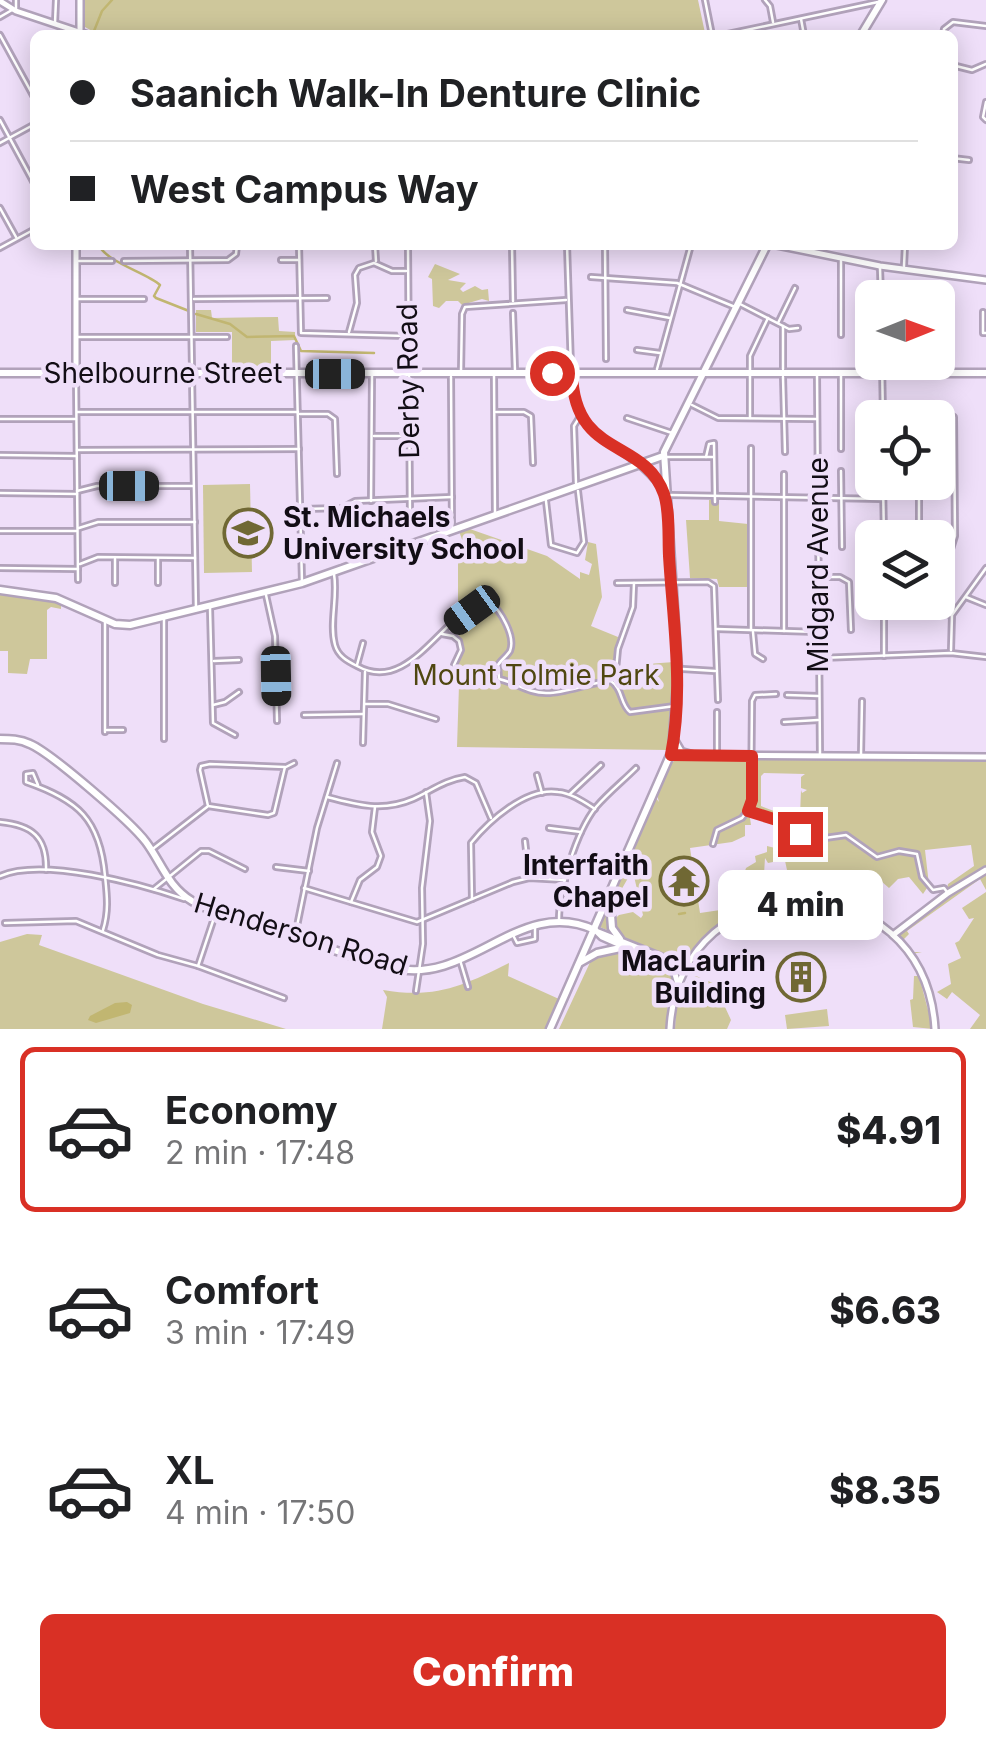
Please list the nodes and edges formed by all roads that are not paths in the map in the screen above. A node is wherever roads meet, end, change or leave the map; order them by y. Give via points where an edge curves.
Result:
1 (16, 0) edge
2 (56, 0) edge
3 (80, 0) edge
4 (705, 0) edge
5 (765, 0) edge
6 (857, 0) edge
7 (882, 0) edge
8 (0, 1) edge
9 (858, 6) junction
10 (15, 10) junction
11 (0, 17) edge
12 (800, 18) junction
13 (55, 23) junction
14 (773, 24) junction
15 (986, 26) edge
16 (72, 30) edge
17 (80, 30) edge
18 (711, 30) edge
19 (746, 30) edge
20 (803, 30) edge
21 (865, 30) edge
22 (944, 30) edge
23 (0, 35) edge
24 (986, 64) edge
25 (958, 66) edge
26 (30, 89) edge
27 (986, 102) edge
28 (0, 120) edge
29 (986, 120) edge
30 (30, 127) edge
31 (10, 138) junction
32 (0, 142) edge
33 (958, 159) edge
34 (968, 160) dead end
35 (30, 176) edge
36 (0, 208) edge
37 (30, 232) edge
38 (17, 238) junction
39 (0, 248) edge
40 (76, 250) edge
41 (190, 250) edge
42 (237, 250) edge
43 (299, 250) edge
44 (375, 250) edge
45 (408, 250) edge
46 (512, 250) edge
47 (567, 250) edge
48 (604, 250) edge
49 (690, 250) edge
50 (765, 250) edge
51 (800, 250) edge
52 (905, 250) edge
53 (841, 259) junction
54 (76, 260) junction
55 (190, 260) junction
56 (280, 260) dead end
57 (299, 260) junction
58 (112, 261) dead end
59 (124, 261) dead end
60 (376, 263) junction
61 (880, 266) junction
62 (904, 268) junction
63 (407, 271) junction
64 (591, 277) dead end
65 (606, 278) junction
66 (880, 280) edge
67 (986, 280) edge
68 (680, 284) junction
69 (795, 288) dead end
70 (144, 298) dead end
71 (299, 298) junction
72 (328, 298) dead end
73 (76, 299) junction
74 (192, 299) junction
75 (569, 300) junction
76 (513, 302) junction
77 (737, 306) junction
78 (627, 310) dead end
79 (983, 312) dead end
80 (513, 313) dead end
81 (768, 318) junction
82 (671, 319) junction
83 (780, 324) junction
84 (798, 328) dead end
85 (986, 333) edge
86 (349, 335) junction
87 (841, 335) dead end
88 (192, 336) junction
89 (408, 336) junction
90 (76, 337) junction
91 (227, 337) dead end
92 (296, 346) dead end
93 (637, 350) dead end
94 (662, 353) junction
95 (76, 358) junction
96 (606, 359) dead end
97 (704, 371) junction
98 (656, 372) junction
99 (750, 372) junction
100 (0, 373) edge
101 (64, 373) junction
102 (408, 373) junction
103 (451, 373) junction
104 (462, 373) junction
105 (494, 373) junction
106 (516, 373) junction
107 (572, 373) junction
108 (783, 373) junction
109 (817, 373) junction
110 (841, 373) junction
111 (855, 373) edge
112 (955, 373) edge
113 (986, 373) edge
114 (76, 374) junction
115 (192, 374) junction
116 (299, 374) junction
117 (372, 374) junction
118 (688, 403) junction
119 (76, 412) junction
120 (192, 412) junction
121 (494, 412) junction
122 (298, 413) junction
123 (580, 417) junction
124 (627, 418) dead end
125 (750, 418) junction
126 (784, 418) junction
127 (0, 419) edge
128 (76, 419) junction
129 (818, 419) junction
130 (673, 433) junction
131 (372, 436) junction
132 (409, 436) junction
133 (750, 448) dead end
134 (841, 449) dead end
135 (77, 450) junction
136 (192, 450) junction
137 (300, 450) junction
138 (785, 452) dead end
139 (0, 455) edge
140 (77, 456) junction
141 (664, 456) junction
142 (706, 457) junction
143 (714, 457) junction
144 (533, 463) dead end
145 (640, 464) junction
146 (841, 471) dead end
147 (337, 474) dead end
148 (784, 474) dead end
149 (194, 486) junction
150 (576, 487) junction
151 (77, 492) junction
152 (0, 493) edge
153 (665, 495) junction
154 (715, 496) junction
155 (452, 497) junction
156 (750, 497) junction
157 (545, 498) junction
158 (783, 498) junction
159 (817, 499) junction
160 (841, 499) junction
161 (855, 499) edge
162 (918, 500) edge
163 (371, 501) junction
164 (410, 501) junction
165 (715, 502) dead end
166 (302, 508) junction
167 (496, 515) junction
168 (410, 518) dead end
169 (919, 520) dead end
170 (196, 522) junction
171 (78, 529) junction
172 (452, 530) junction
173 (0, 531) edge
174 (842, 547) dead end
175 (114, 557) junction
176 (158, 557) junction
177 (197, 558) junction
178 (78, 566) junction
179 (0, 568) edge
180 (986, 568) edge
181 (333, 572) junction
182 (818, 577) junction
183 (78, 580) dead end
184 (671, 582) junction
185 (158, 583) dead end
186 (302, 583) junction
187 (617, 583) dead end
188 (115, 584) dead end
189 (634, 584) junction
190 (0, 590) edge
191 (266, 593) junction
192 (965, 596) junction
193 (986, 605) edge
194 (210, 607) junction
195 (196, 610) junction
196 (955, 611) edge
197 (164, 618) junction
198 (106, 620) junction
199 (884, 620) edge
200 (952, 620) edge
201 (716, 629) junction
202 (752, 630) junction
203 (850, 630) dead end
204 (784, 631) junction
205 (818, 632) junction
206 (440, 633) junction
207 (363, 643) dead end
208 (950, 653) junction
209 (884, 656) junction
210 (986, 657) edge
211 (763, 658) dead end
212 (818, 658) junction
213 (212, 660) junction
214 (239, 660) dead end
215 (357, 666) junction
216 (678, 669) junction
217 (365, 670) junction
218 (716, 670) junction
219 (459, 680) dead end
220 (614, 682) junction
221 (239, 692) dead end
222 (776, 694) dead end
223 (787, 695) dead end
224 (819, 696) junction
225 (718, 700) dead end
226 (862, 701) dead end
227 (364, 704) junction
228 (212, 705) junction
229 (676, 706) junction
230 (717, 712) dead end
231 (364, 714) junction
232 (304, 715) dead end
233 (436, 720) dead end
234 (819, 720) junction
235 (276, 721) dead end
236 (784, 722) dead end
237 (123, 730) dead end
238 (235, 735) dead end
239 (0, 739) edge
240 (164, 740) dead end
241 (674, 740) junction
242 (363, 742) dead end
243 (671, 755) junction
244 (692, 755) junction
245 (717, 755) junction
246 (752, 756) junction
247 (860, 756) junction
248 (820, 757) junction
249 (986, 757) edge
250 (294, 762) dead end
251 (337, 763) dead end
252 (602, 766) dead end
253 (285, 767) junction
254 (636, 768) dead end
255 (537, 775) dead end
256 (38, 785) dead end
257 (426, 792) junction
258 (542, 793) junction
259 (569, 795) junction
260 (327, 797) junction
261 (208, 806) junction
262 (374, 807) junction
263 (594, 809) junction
264 (748, 811) junction
265 (492, 820) junction
266 (0, 822) edge
267 (549, 828) dead end
268 (582, 832) junction
269 (525, 841) dead end
270 (713, 844) dead end
271 (152, 850) junction
272 (276, 867) dead end
273 (245, 868) dead end
274 (986, 870) edge
275 (46, 871) junction
276 (309, 872) junction
277 (0, 876) edge
278 (106, 878) junction
279 (167, 878) junction
280 (529, 878) junction
281 (565, 880) junction
282 (304, 888) junction
283 (154, 889) junction
284 (948, 893) junction
285 (610, 896) junction
286 (472, 899) junction
287 (192, 902) junction
288 (351, 903) junction
289 (217, 910) junction
290 (600, 917) junction
291 (559, 920) junction
292 (424, 921) junction
293 (5, 923) dead end
294 (535, 924) junction
295 (582, 924) junction
296 (594, 930) junction
297 (102, 932) junction
298 (512, 934) junction
299 (893, 935) junction
300 (295, 936) junction
301 (620, 938) junction
302 (587, 947) junction
303 (625, 947) junction
304 (460, 960) junction
305 (691, 960) junction
306 (580, 962) junction
307 (198, 966) junction
308 (420, 970) junction
309 (468, 987) dead end
310 (416, 992) dead end
311 (676, 992) junction
312 (284, 998) dead end
313 (936, 1028) edge
314 (550, 1029) edge
315 (670, 1029) edge

1 - 10 street
2 - 13 street
3 - 17 street
4 - 18 street
5 - 14 street
6 - 9 street
7 - 9 street
7 - 21 main road
8 - 10 street
9 - 12 street
10 - 11 street
10 - 13 street
12 - 14 street
12 - 20 street
13 - 16 street
14 - 19 street
15 - 22 street via 953,22
23 - 26 street
24 - 25 street
27 - 29 street
28 - 31 street
30 - 31 street
31 - 32 street
31 - 35 street
33 - 34 street
36 - 38 street
37 - 38 street
38 - 39 street
40 - 54 street
41 - 55 street
42 - 55 street via 230,260
43 - 57 street
44 - 60 street
45 - 63 street, Derby Road
46 - 76 street
47 - 75 street
48 - 65 street
49 - 68 street
50 - 77 main road
51 - 53 street
52 - 62 street
53 - 61 street
53 - 87 street
54 - 58 street
54 - 73 street
55 - 59 street
55 - 74 street
56 - 57 street
57 - 71 street
60 - 63 street
60 - 86 street via 356,271
61 - 62 street
61 - 66 street
62 - 67 street
63 - 89 street, Derby Road
64 - 65 street
65 - 68 street
65 - 96 street
68 - 77 street
68 - 82 street
69 - 83 street
70 - 73 street
71 - 72 street
71 - 74 street
71 - 86 street via 301,332
73 - 90 street
74 - 88 street
75 - 76 street
75 - 107 street
76 - 104 street via 463,308
77 - 81 street
77 - 97 main road
78 - 82 street
79 - 85 street
80 - 106 street
81 - 83 street
81 - 99 street via 750,356
82 - 94 street
83 - 84 street
83 - 108 street
86 - 89 street
88 - 90 street
88 - 91 street
88 - 115 street
89 - 102 street, Derby Road
90 - 95 street
92 - 116 street
93 - 94 street
94 - 98 street
95 - 101 street
95 - 114 street
97 - 98 main road, Shelbourne Street
97 - 99 main road, Shelbourne Street
97 - 118 main road
98 - 107 main road, Shelbourne Street
99 - 108 main road, Shelbourne Street
99 - 125 street
100 - 101 main road, Shelbourne Street
101 - 114 main road, Shelbourne Street
102 - 103 main road, Shelbourne Street
102 - 117 main road, Shelbourne Street
102 - 132 street, Derby Road
103 - 104 main road, Shelbourne Street
103 - 155 street
104 - 105 main road, Shelbourne Street
105 - 106 main road, Shelbourne Street
105 - 121 street
106 - 107 main road, Shelbourne Street
107 - 123 street
108 - 109 main road, Shelbourne Street
108 - 126 street
109 - 110 main road, Shelbourne Street
109 - 129 street, Midgard Avenue
110 - 111 main road, Shelbourne Street
110 - 134 street
112 - 113 main road, Shelbourne Street
114 - 115 main road, Shelbourne Street
114 - 119 street
115 - 116 main road, Shelbourne Street
115 - 120 street
116 - 117 main road, Shelbourne Street
116 - 122 street
117 - 131 street
118 - 125 street via 716,417
118 - 130 main road
119 - 120 street
119 - 128 street
120 - 122 street
120 - 136 street
121 - 144 street via 531,416
121 - 167 street
122 - 137 street
122 - 147 street via 335,419
123 - 145 street
123 - 150 street via 574,426
124 - 130 street
125 - 126 street
126 - 129 street
126 - 138 street
127 - 128 street
128 - 135 street
129 - 159 street, Midgard Avenue
130 - 141 main road
131 - 132 street
131 - 163 street
132 - 164 street, Derby Road
133 - 156 street
135 - 136 street
135 - 140 street
136 - 137 street
136 - 149 street
137 - 166 street
139 - 140 street
140 - 151 street
141 - 142 street
141 - 145 main road
141 - 153 main road
142 - 143 street
142 - 143 street via 712,442
143 - 154 street
145 - 150 main road
145 - 153 street
146 - 160 street
148 - 158 street
149 - 151 street via 96,486
149 - 170 street
150 - 157 main road
150 - 157 street via 584,542 577,553 551,546
151 - 152 street
151 - 171 street
153 - 154 street
153 - 184 main road
154 - 156 street
154 - 165 street
155 - 164 street
155 - 172 street
156 - 158 street
156 - 202 street
157 - 167 main road
158 - 159 street
158 - 204 street
159 - 160 street
159 - 182 street, Midgard Avenue
160 - 161 street
160 - 174 street
162 - 169 street
163 - 164 street
163 - 166 street
164 - 168 street, Derby Road
166 - 186 street
167 - 172 main road
170 - 171 street via 98,522
170 - 177 street
171 - 173 street
171 - 178 street
172 - 181 main road
175 - 176 street
175 - 178 street
175 - 188 street
176 - 177 street
176 - 185 street
177 - 195 street
178 - 179 street
178 - 183 street
180 - 192 street
181 - 186 main road
181 - 215 street via 334,642
182 - 203 street via 849,582
182 - 205 street, Midgard Avenue
184 - 189 street
184 - 201 street via 714,586
184 - 216 main road
186 - 191 main road
187 - 189 street
189 - 220 street
190 - 198 main road via 56,598
191 - 194 main road
191 - 235 street via 275,636
192 - 193 street
192 - 196 street
194 - 195 main road
194 - 213 street
195 - 197 main road
197 - 198 main road via 126,626
197 - 240 street
198 - 237 street via 105,731
199 - 209 street
200 - 208 street
201 - 202 street
201 - 218 street
202 - 204 street
202 - 211 street via 755,654
204 - 205 street
205 - 212 street, Midgard Avenue
206 - 217 street via 404,667
206 - 219 street via 459,640
206 - 220 street via 482,602 494,605 511,644 498,665 500,680 548,694
207 - 215 street
208 - 209 street
208 - 210 street
209 - 212 street
212 - 224 street, Midgard Avenue
213 - 214 street
213 - 228 street
215 - 217 street
216 - 218 street
216 - 229 main road
217 - 227 street
218 - 225 street
220 - 229 street via 630,712
221 - 228 street
222 - 246 street via 752,701
223 - 224 street
224 - 234 street, Midgard Avenue
226 - 247 street
227 - 231 street
227 - 233 street via 388,704
228 - 238 street via 213,723
229 - 241 main road
230 - 245 street
231 - 232 street
231 - 242 street
234 - 236 street
234 - 248 street, Midgard Avenue
239 - 271 main road via 40,750
241 - 243 main road
241 - 244 main road
243 - 244 street
243 - 285 main road
244 - 245 street
245 - 246 street
246 - 248 street
246 - 264 street
247 - 248 street
247 - 249 street
250 - 253 street
251 - 260 street
252 - 259 street
253 - 261 street via 272,814
253 - 261 street via 202,766
254 - 263 street
255 - 258 street
256 - 278 street via 70,802 92,825
257 - 262 street
257 - 265 street via 451,780 474,780
257 - 292 street
258 - 259 street
258 - 265 street
259 - 263 street
260 - 262 street
260 - 276 street
261 - 271 street
262 - 288 street via 379,862 360,880
263 - 268 street
264 - 270 street via 717,830
264 - 284 street via 814,840 846,835 878,857 916,854 926,885
265 - 286 street via 471,843
266 - 275 street via 34,831 44,846
267 - 268 street
268 - 281 street
269 - 280 street
271 - 279 main road
272 - 276 street
273 - 279 street via 205,850
274 - 284 street
275 - 277 street, Henderson Road
275 - 278 street, Henderson Road
276 - 282 street
278 - 283 street, Henderson Road
278 - 297 street
279 - 283 street
279 - 287 main road
280 - 281 street
280 - 286 street
281 - 291 street
282 - 288 street
282 - 300 street
283 - 287 street, Henderson Road
284 - 299 street
285 - 290 main road
285 - 301 main road via 611,925
286 - 292 street
287 - 289 main road, Henderson Road
288 - 292 street
289 - 300 main road, Henderson Road
289 - 307 street
290 - 295 main road
290 - 296 main road
291 - 294 main road, Henderson Road
291 - 295 main road, Henderson Road
292 - 308 street
293 - 297 street via 69,920
294 - 298 main road, Henderson Road
294 - 298 street via 535,939 520,945
295 - 296 main road, Henderson Road
295 - 302 main road
296 - 301 street
296 - 302 main road
296 - 303 street
297 - 307 street
298 - 304 main road, Henderson Road
299 - 305 street via 842,905 782,900 727,922
299 - 313 street via 922,973
300 - 308 main road, Henderson Road
301 - 305 street via 676,963
302 - 306 main road
303 - 306 main road
303 - 311 street via 670,968
304 - 308 main road, Henderson Road
304 - 309 street
305 - 311 street
306 - 314 main road
307 - 312 street
308 - 310 street
311 - 315 street

